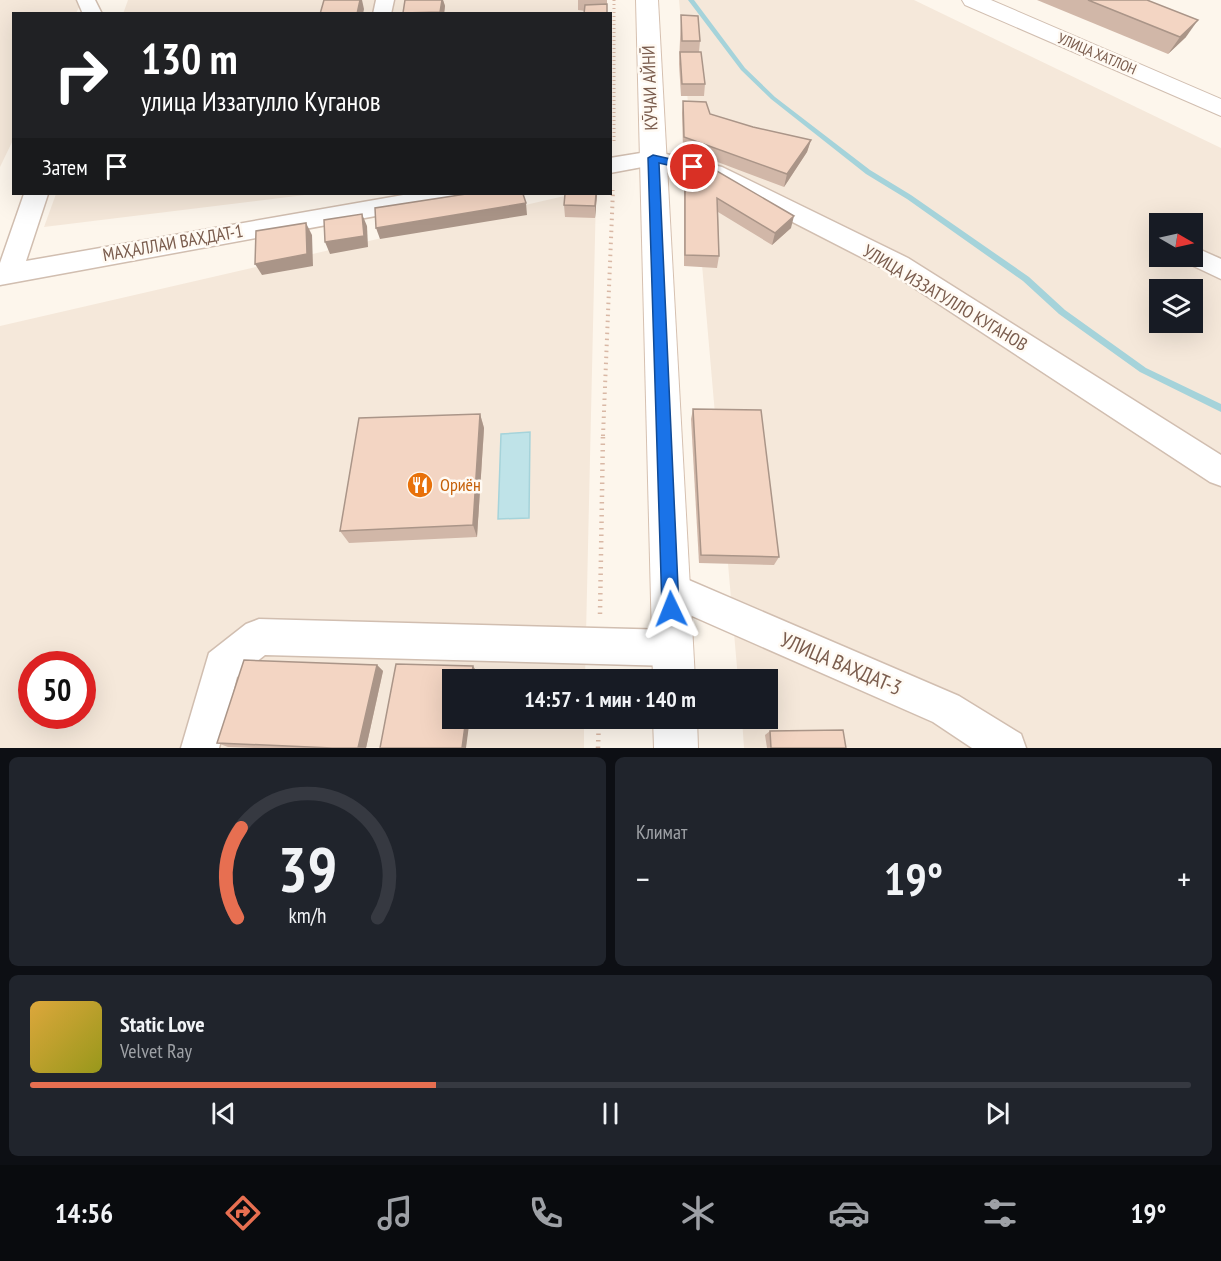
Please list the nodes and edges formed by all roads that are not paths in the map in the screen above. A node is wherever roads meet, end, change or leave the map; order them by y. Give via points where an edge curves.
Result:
1 (647, 0) edge
2 (973, 0) edge
3 (1221, 108) edge
4 (653, 158) junction
5 (612, 165) edge
6 (36, 195) edge
7 (441, 195) edge
8 (338, 204) edge
9 (1203, 261) edge
10 (1221, 270) edge
11 (5, 273) edge
12 (1221, 472) edge
13 (670, 590) junction
14 (673, 664) edge
15 (675, 729) edge
16 (200, 748) edge
17 (676, 748) edge
18 (1007, 748) edge

1 - 4 main road, КӮЧАИ АЙНӢ
2 - 3 main road, УЛИЦА ХАТЛОН
4 - 5 street
4 - 12 street, УЛИЦА ИЗЗАТУЛЛО КУГАНОВ via 714,172 899,265
4 - 13 main road, КӮЧАИ АЙНӢ
6 - 11 street, МАҲАЛЛАИ ВАҲДАТ-1
7 - 8 street, МАҲАЛЛАИ ВАҲДАТ-1
8 - 11 street, МАҲАЛЛАИ ВАҲДАТ-1
9 - 10 street
13 - 14 main road, КӮЧАИ АЙНӢ
13 - 18 street, УЛИЦА ВАХДАТ-3 via 945,709
14 - 16 street via 599,646 259,637 222,666
15 - 17 main road

